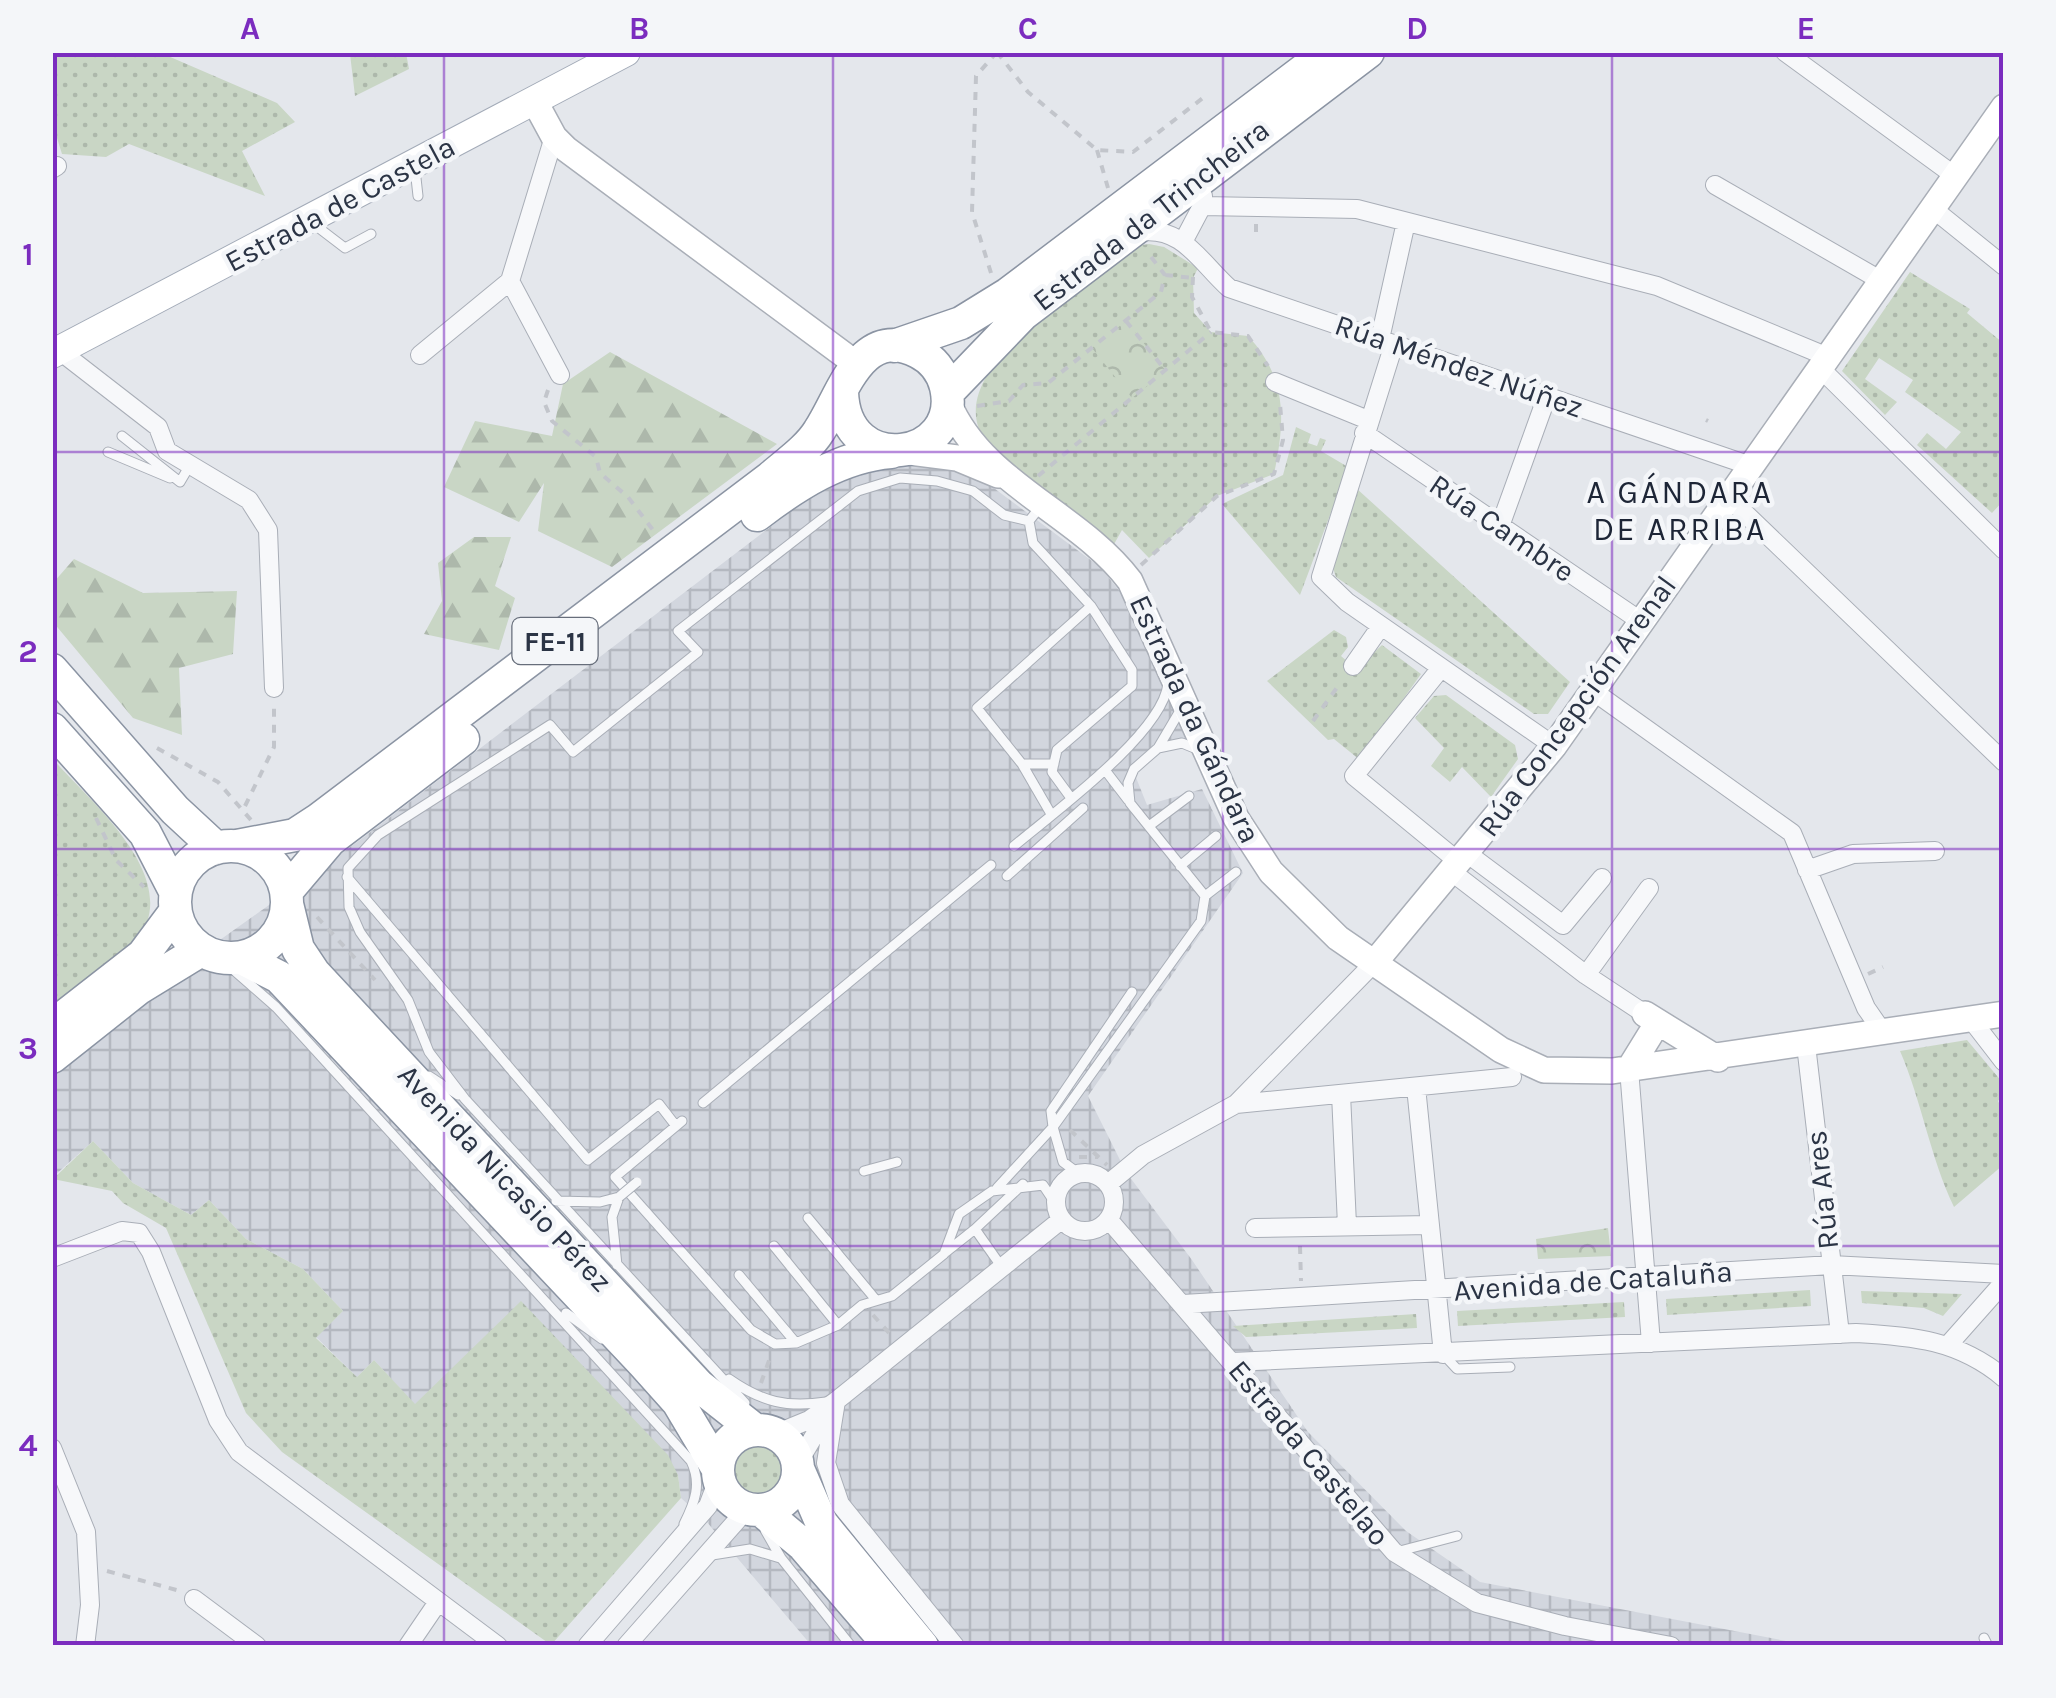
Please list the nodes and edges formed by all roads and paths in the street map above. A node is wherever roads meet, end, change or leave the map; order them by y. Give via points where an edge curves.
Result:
1 (626, 52) edge
2 (997, 52) edge
3 (1318, 52) edge
4 (1328, 52) edge
5 (1353, 52) edge
6 (1368, 52) edge
7 (1785, 52) edge
8 (1208, 94) dead end
9 (1282, 100) junction
10 (535, 102) junction
11 (2004, 107) edge
12 (554, 137) junction
13 (1097, 150) junction
14 (414, 164) junction
15 (1206, 172) junction
16 (1955, 176) junction
17 (1715, 185) dead end
18 (418, 196) dead end
19 (1104, 198) dead end
20 (1202, 206) junction
21 (1932, 208) junction
22 (308, 220) junction
23 (1406, 222) junction
24 (1256, 226) dead end
25 (371, 234) dead end
26 (1256, 237) dead end
27 (1136, 239) junction
28 (1184, 240) junction
29 (2004, 266) edge
30 (1197, 270) junction
31 (1165, 275) junction
32 (994, 276) dead end
33 (1880, 280) junction
34 (510, 282) junction
35 (1126, 321) junction
36 (1211, 332) junction
37 (1387, 342) junction
38 (894, 346) junction
39 (56, 352) edge
40 (420, 355) dead end
41 (1824, 362) junction
42 (1166, 371) junction
43 (560, 375) joint
44 (849, 378) junction
45 (1275, 382) junction
46 (1547, 396) junction
47 (949, 403) junction
48 (1366, 427) junction
49 (122, 436) dead end
50 (899, 451) junction
51 (108, 452) dead end
52 (190, 465) junction
53 (1750, 466) junction
54 (180, 482) junction
55 (1728, 497) junction
56 (1025, 498) junction
57 (1499, 528) junction
58 (2004, 550) edge
59 (670, 554) junction
60 (1130, 581) junction
61 (1090, 606) junction
62 (1642, 622) junction
63 (1381, 626) junction
64 (1353, 666) joint
65 (1441, 668) junction
66 (1170, 669) junction
67 (52, 670) edge
68 (274, 688) joint
69 (1593, 691) junction
70 (1185, 698) junction
71 (1313, 722) dead end
72 (52, 729) edge
73 (1554, 746) junction
74 (155, 747) dead end
75 (1158, 748) junction
76 (2004, 762) edge
77 (1212, 763) junction
78 (1022, 764) junction
79 (1054, 764) junction
80 (1105, 770) junction
81 (1105, 790) dead end
82 (1189, 796) dead end
83 (1071, 798) junction
84 (1130, 803) junction
85 (92, 804) dead end
86 (244, 807) junction
87 (1082, 808) dead end
88 (1051, 814) junction
89 (1149, 826) junction
90 (1216, 836) dead end
91 (239, 845) junction
92 (1014, 846) dead end
93 (1935, 851) dead end
94 (1460, 863) junction
95 (991, 864) dead end
96 (1180, 866) junction
97 (1807, 870) junction
98 (1236, 872) dead end
99 (1007, 876) dead end
100 (347, 877) junction
101 (1602, 878) dead end
102 (1649, 888) dead end
103 (1206, 896) junction
104 (175, 901) junction
105 (297, 904) junction
106 (221, 955) junction
107 (1374, 962) junction
108 (1883, 967) dead end
109 (1586, 975) junction
110 (1866, 975) dead end
111 (383, 989) dead end
112 (1132, 992) dead end
113 (2004, 1014) edge
114 (1970, 1018) junction
115 (52, 1026) edge
116 (1655, 1026) junction
117 (1882, 1031) junction
118 (383, 1046) junction
119 (1806, 1046) junction
120 (1501, 1050) junction
121 (52, 1056) edge
122 (1718, 1059) junction
123 (1274, 1062) junction
124 (2004, 1062) edge
125 (1670, 1064) junction
126 (1544, 1070) junction
127 (1629, 1070) junction
128 (1512, 1077) junction
129 (1416, 1087) junction
130 (1341, 1094) junction
131 (1291, 1099) junction
132 (465, 1100) junction
133 (703, 1103) dead end
134 (1236, 1104) junction
135 (1056, 1124) junction
136 (896, 1162) dead end
137 (864, 1172) dead end
138 (1078, 1173) junction
139 (1113, 1180) junction
140 (637, 1182) dead end
141 (1023, 1184) junction
142 (998, 1188) junction
143 (620, 1197) junction
144 (556, 1200) junction
145 (1058, 1212) junction
146 (808, 1218) dead end
147 (1110, 1220) junction
148 (1300, 1226) junction
149 (1346, 1226) junction
150 (1430, 1226) junction
151 (1254, 1228) dead end
152 (975, 1229) junction
153 (774, 1246) dead end
154 (944, 1254) junction
155 (52, 1258) edge
156 (1830, 1265) junction
157 (1001, 1266) junction
158 (618, 1268) junction
159 (1301, 1272) dead end
160 (739, 1275) dead end
161 (1647, 1277) junction
162 (2004, 1278) edge
163 (1439, 1291) junction
164 (541, 1292) junction
165 (876, 1300) junction
166 (1183, 1304) junction
167 (877, 1318) dead end
168 (838, 1325) junction
169 (889, 1333) dead end
170 (1840, 1334) junction
171 (796, 1343) junction
172 (1651, 1343) junction
173 (1949, 1344) junction
174 (773, 1350) dead end
175 (1444, 1354) junction
176 (1232, 1362) junction
177 (644, 1364) junction
178 (1510, 1367) dead end
179 (715, 1368) junction
180 (2004, 1378) edge
181 (762, 1382) dead end
182 (836, 1400) junction
183 (766, 1432) junction
184 (52, 1448) edge
185 (798, 1467) junction
186 (718, 1473) junction
187 (754, 1510) junction
188 (678, 1534) junction
189 (1456, 1536) dead end
190 (1394, 1552) junction
191 (780, 1558) junction
192 (700, 1559) junction
193 (88, 1568) junction
194 (194, 1598) joint
195 (438, 1602) junction
196 (923, 1643) edge
197 (86, 1646) edge
198 (257, 1646) edge
199 (408, 1646) edge
200 (498, 1646) edge
201 (587, 1646) edge
202 (626, 1646) edge
203 (852, 1646) edge
204 (1671, 1646) edge

1 - 10 main road, Estrada de Castela
2 - 13 path via 1028,92
2 - 32 path via 976,76 972,212
3 - 9 main road
4 - 9 highway, Estrada da Trincheira / FE-11
5 - 9 main road
6 - 9 highway, Estrada da Trincheira / FE-11
7 - 16 street
8 - 13 path via 1133,152
9 - 15 highway, Estrada da Trincheira / FE-11
9 - 38 highway, Estrada da Trincheira / FE-11 via 1008,294 961,323
10 - 12 street
10 - 14 main road, Estrada de Castela
11 - 16 street, Rúa Concepción Arenal
12 - 34 street
12 - 44 street
13 - 19 path via 1107,174
14 - 18 lane
14 - 22 main road, Estrada de Castela
15 - 20 street
15 - 27 highway, Estrada da Trincheira / FE-11
16 - 21 street, Rúa Concepción Arenal
17 - 33 street
20 - 23 street via 1357,209
20 - 28 street
21 - 29 street
21 - 33 street, Rúa Concepción Arenal
22 - 25 lane via 345,248
22 - 39 main road, Estrada de Castela
23 - 37 street
23 - 41 street via 1658,286
24 - 26 path
27 - 28 street via 1153,230
27 - 31 path
27 - 47 highway, Estrada da Trincheira / FE-11 via 1023,314
28 - 30 street, Rúa Méndez Núñez
30 - 31 path
30 - 36 path via 1192,297
30 - 37 street, Rúa Méndez Núñez via 1229,288
31 - 35 path via 1162,292
33 - 41 street, Rúa Concepción Arenal
34 - 40 street
34 - 43 street
35 - 42 path
35 - 47 path via 1048,383 1023,385 1009,400
36 - 42 path
36 - 45 path via 1248,336
37 - 46 street, Rúa Méndez Núñez
37 - 48 street
38 - 44 highway, FE-11 via 873,350
38 - 47 highway via 935,365
39 - 52 street via 158,427 167,451
41 - 53 street, Rúa Concepción Arenal
41 - 58 street
42 - 56 path
43 - 59 path via 549,389 546,412 596,457 600,473 628,497
44 - 50 highway via 850,426 878,448
44 - 59 highway, FE-11 via 817,436
45 - 48 street, Rúa Cambre
45 - 60 path via 1284,422 1274,474 1201,508
46 - 53 street, Rúa Méndez Núñez
46 - 57 street
47 - 50 highway, FE-11 via 934,434
47 - 56 street
48 - 57 street, Rúa Cambre
48 - 63 street via 1321,577
49 - 54 lane
50 - 56 street via 957,458
50 - 105 highway, FE-11 via 867,454 783,495 330,840
51 - 54 lane
52 - 54 lane
52 - 68 street via 249,500 268,530
53 - 55 street, Rúa Concepción Arenal
55 - 62 street, Rúa Concepción Arenal
55 - 76 street
56 - 60 street, Estrada da Gándara via 1116,562
56 - 61 lane via 1032,543
56 - 100 lane via 1004,515 973,492 937,482 900,478 858,491 678,631 698,652 573,752 550,725 378,834
57 - 62 street, Rúa Cambre
59 - 91 highway, FE-11 via 318,820 295,835
60 - 66 street, Estrada da Gándara
61 - 78 lane via 977,708
61 - 79 lane via 1132,670 1132,686 1057,750
62 - 69 street, Rúa Concepción Arenal
63 - 64 street
63 - 65 street
64 - 71 path
65 - 73 street
65 - 94 street via 1354,776
66 - 70 street, Estrada da Gándara
66 - 80 lane via 1168,692
67 - 91 highway via 175,810
68 - 86 path via 274,747
69 - 73 street, Rúa Concepción Arenal
69 - 97 street via 1792,832
70 - 75 lane
70 - 77 street, Estrada da Gándara
72 - 104 highway via 145,832
73 - 94 street, Rúa Concepción Arenal
74 - 86 path via 200,770
75 - 77 lane via 1182,744
75 - 84 lane via 1134,768
77 - 107 street, Estrada da Gándara via 1236,818 1271,872 1309,913
78 - 79 lane
78 - 88 lane
79 - 83 lane via 1052,772
80 - 81 lane
80 - 83 lane
80 - 84 lane
82 - 89 lane
83 - 88 lane
84 - 89 lane
85 - 104 path via 102,834 132,879
86 - 91 path
87 - 99 lane
88 - 92 lane
89 - 96 lane
90 - 96 lane
91 - 104 highway via 190,864
91 - 105 highway via 269,861
93 - 97 street via 1853,854
94 - 101 street via 1563,925
94 - 107 street, Rúa Concepción Arenal
94 - 109 street
95 - 133 lane
96 - 103 lane
97 - 117 street
98 - 103 lane
100 - 132 lane via 360,932
100 - 171 lane via 588,1160 659,1104 679,1124 615,1177 751,1330 775,1344
102 - 109 street
103 - 135 lane via 1202,921
104 - 106 highway via 180,927
104 - 115 highway via 143,955
105 - 106 highway via 259,951
105 - 111 path
105 - 118 highway, Avenida Nicasio Pérez via 298,949
106 - 121 highway via 139,988
106 - 164 lane
106 - 177 highway, Avenida Nicasio Pérez via 286,984
107 - 120 street, Estrada da Gándara
107 - 123 street, Rúa Concepción Arenal
108 - 110 path
109 - 116 street
112 - 135 lane via 1051,1111
113 - 114 street, Estrada da Gándara
114 - 117 street, Estrada da Gándara
114 - 124 street
116 - 122 street
116 - 125 street
116 - 127 street
117 - 119 street, Estrada da Gándara
118 - 132 lane
118 - 183 highway, Avenida Nicasio Pérez via 698,1385
119 - 122 street, Estrada da Gándara
119 - 156 street, Rúa Ares
120 - 126 street, Estrada da Gándara
120 - 128 street
122 - 125 street, Estrada da Gándara
123 - 131 street via 1276,1087
123 - 134 street, Rúa Concepción Arenal
125 - 127 street, Estrada da Gándara
126 - 127 street, Estrada da Gándara
126 - 128 street
127 - 161 street
128 - 129 street
129 - 130 street
129 - 150 street
130 - 131 street
130 - 149 street
131 - 134 street
132 - 144 lane
134 - 139 street, Rúa Concepción Arenal via 1143,1155
135 - 138 lane via 1063,1162
135 - 139 path
135 - 142 lane
136 - 137 lane
138 - 139 street
138 - 145 street via 1064,1181
139 - 147 street
140 - 143 lane, bridge
141 - 142 lane
141 - 145 lane via 1043,1185
141 - 152 lane
142 - 154 lane via 959,1214
143 - 144 lane
143 - 158 lane via 612,1217
144 - 158 lane
145 - 147 street via 1084,1232
145 - 157 street
146 - 165 lane
147 - 166 street, Estrada Castelao
148 - 149 street
148 - 151 street
148 - 159 path
149 - 150 street
150 - 163 street
152 - 154 lane
152 - 157 lane
153 - 168 lane
154 - 165 lane via 892,1296
155 - 195 street via 122,1231 139,1232 218,1420 240,1452
156 - 161 street, Avenida de Cataluña
156 - 162 street, Avenida de Cataluña
156 - 170 street, Rúa Ares
157 - 182 street
158 - 179 lane
160 - 171 lane
161 - 163 street, Avenida de Cataluña
161 - 172 street
162 - 173 street
163 - 166 street, Avenida de Cataluña
163 - 175 street
164 - 177 lane via 588,1331
164 - 188 lane via 692,1460 696,1500
165 - 168 lane
166 - 176 street, Estrada Castelao
167 - 169 path
168 - 171 lane
170 - 172 street, Avenida de Cataluña
170 - 173 street, Avenida de Cataluña
172 - 175 street, Avenida de Cataluña
173 - 180 street, Avenida de Cataluña
174 - 181 path
175 - 176 street, Avenida de Cataluña
175 - 178 lane via 1457,1369
176 - 190 street, Estrada Castelao
177 - 186 highway, Avenida Nicasio Pérez via 678,1402
179 - 182 lane via 756,1398 780,1405
179 - 183 lane
182 - 183 street via 808,1420
182 - 185 street
182 - 196 street via 826,1463 840,1504
183 - 185 highway via 786,1441
183 - 186 highway via 725,1447
184 - 193 street via 86,1532
185 - 187 highway via 783,1502
185 - 196 highway via 822,1524
186 - 187 highway via 728,1497
186 - 188 street via 708,1506
187 - 191 lane
187 - 192 street
187 - 196 highway
188 - 201 street
189 - 190 lane
190 - 204 street, Estrada Castelao via 1477,1604
191 - 192 lane via 750,1549
191 - 203 lane
192 - 202 street
193 - 194 path
193 - 197 street
194 - 198 street
195 - 199 street
195 - 200 street

